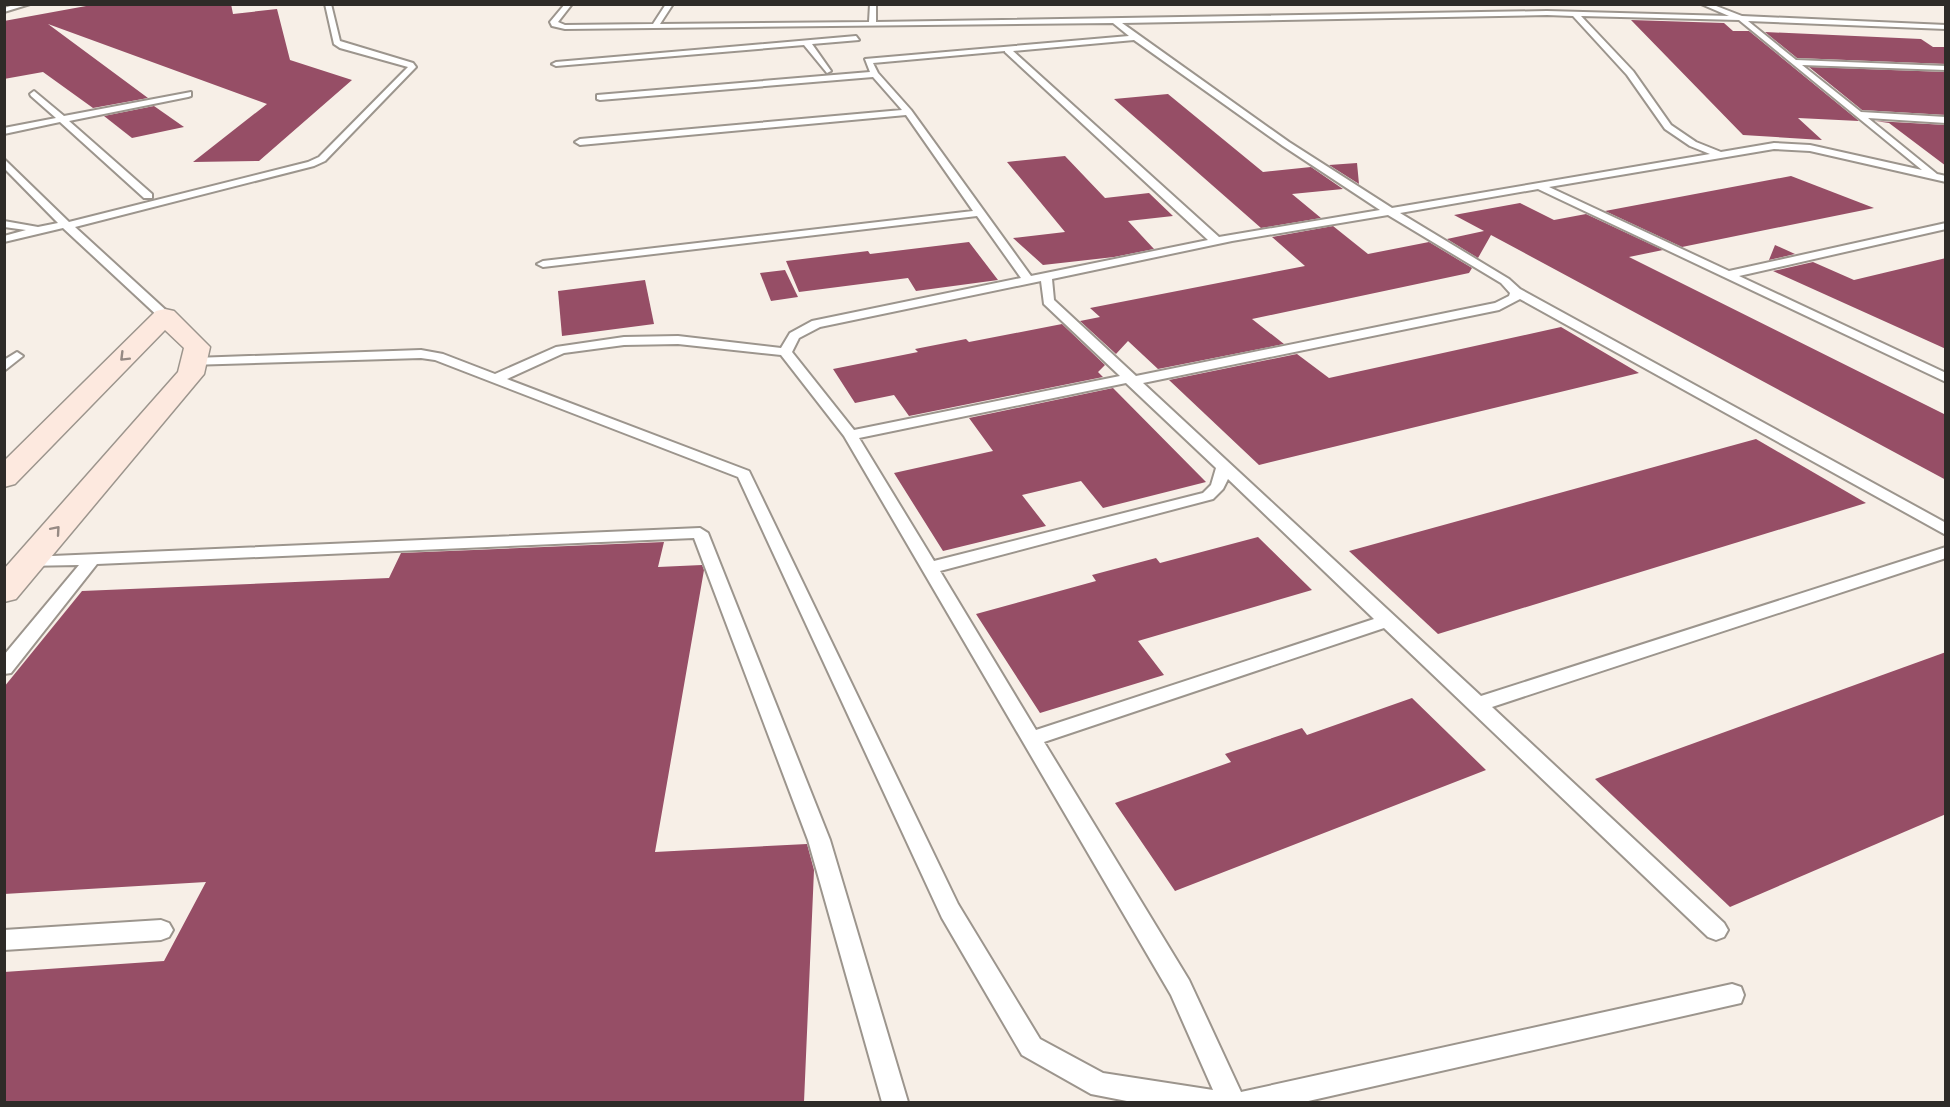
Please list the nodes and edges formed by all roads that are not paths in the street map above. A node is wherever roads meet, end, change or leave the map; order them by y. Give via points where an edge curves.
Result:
1 (27, 4) edge
2 (328, 4) edge
3 (569, 4) edge
4 (670, 4) edge
5 (873, 4) edge
6 (1507, 4) edge
7 (1704, 4) edge
8 (1396, 9) dead end
9 (4, 10) edge
10 (1404, 14) junction
11 (1521, 14) junction
12 (1575, 14) junction
13 (1740, 18) junction
14 (1115, 21) junction
15 (858, 24) junction
16 (872, 24) junction
17 (655, 26) junction
18 (1946, 27) edge
19 (1136, 38) junction
20 (807, 43) junction
21 (859, 45) junction
22 (1008, 50) junction
23 (868, 61) junction
24 (1793, 62) junction
25 (556, 63) dead end
26 (1946, 68) edge
27 (826, 71) dead end
28 (875, 74) junction
29 (34, 94) dead end
30 (188, 94) dead end
31 (600, 97) dead end
32 (908, 112) junction
33 (1860, 116) junction
34 (62, 120) junction
35 (1946, 120) edge
36 (4, 131) edge
37 (580, 142) dead end
38 (1722, 156) junction
39 (4, 162) edge
40 (1943, 181) edge
41 (1541, 187) junction
42 (148, 196) dead end
43 (1391, 212) junction
44 (979, 213) junction
45 (4, 224) edge
46 (66, 225) junction
47 (1946, 226) edge
48 (44, 229) junction
49 (4, 239) edge
50 (1216, 241) junction
51 (543, 264) dead end
52 (1727, 274) junction
53 (1046, 275) junction
54 (1027, 279) junction
55 (1516, 292) junction
56 (165, 316) junction
57 (785, 352) junction
58 (17, 356) dead end
59 (194, 362) junction
60 (4, 367) edge
61 (1946, 378) edge
62 (496, 379) junction
63 (1131, 380) junction
64 (850, 435) junction
65 (1223, 468) junction
66 (4, 478) edge
67 (1946, 530) edge
68 (1946, 552) edge
69 (92, 560) junction
70 (29, 562) junction
71 (929, 568) junction
72 (4, 591) edge
73 (1386, 621) junction
74 (4, 668) edge
75 (1476, 705) junction
76 (1031, 739) junction
77 (161, 930) dead end
78 (1716, 930) dead end
79 (4, 940) edge
80 (1732, 995) dead end
81 (895, 1102) edge
82 (1211, 1102) edge
83 (1232, 1102) edge
84 (1249, 1102) edge

1 - 9 lane
2 - 46 lane via 337,42 412,68 322,159
3 - 17 lane via 555,24
4 - 17 lane
5 - 16 lane
6 - 11 lane
7 - 13 lane
8 - 10 lane
10 - 11 lane
10 - 14 lane via 1143,15
11 - 12 lane
12 - 13 lane
12 - 38 lane via 1630,74 1668,128
13 - 18 lane
13 - 24 lane
14 - 16 lane
14 - 19 lane
15 - 16 lane
15 - 17 lane
15 - 21 lane
19 - 22 lane
19 - 43 lane via 1286,144
20 - 21 lane
20 - 25 lane
20 - 27 lane
21 - 23 lane
22 - 23 lane
22 - 50 lane
23 - 28 lane
24 - 26 lane
24 - 33 lane
28 - 31 lane
28 - 32 lane
29 - 34 lane
30 - 34 lane
32 - 37 lane
32 - 44 lane
33 - 35 lane
33 - 40 lane
34 - 36 lane
34 - 42 lane
38 - 40 lane via 1793,146
38 - 41 lane
39 - 46 lane
41 - 43 lane
41 - 52 lane
43 - 50 lane
43 - 55 lane via 1505,280
44 - 51 lane
44 - 54 lane
45 - 48 lane
46 - 48 lane
46 - 56 lane
47 - 52 lane
48 - 49 lane
50 - 53 lane
52 - 61 lane
53 - 54 lane
53 - 63 lane via 1048,301
54 - 57 lane via 816,324 794,336
55 - 63 lane via 1515,298 1499,306
55 - 67 lane
56 - 59 street via 196,347
56 -> 66 street
57 - 62 lane via 678,340 624,341 561,350
57 - 64 lane
58 - 60 lane
59 - 62 lane via 421,354
70 -> 59 street via 191,374
62 - 82 lane via 744,474 950,911 1031,1047 1100,1085
63 - 64 lane
63 - 65 lane
64 - 71 lane
65 - 71 lane via 1218,486 1208,496
65 - 73 lane
68 - 75 lane
69 - 70 lane
69 - 74 lane
69 - 81 lane via 699,533 819,840
70 - 72 street
71 - 76 lane
73 - 75 lane
73 - 76 lane
75 - 78 lane
76 - 83 lane via 1180,988
77 - 79 lane
80 - 84 lane

